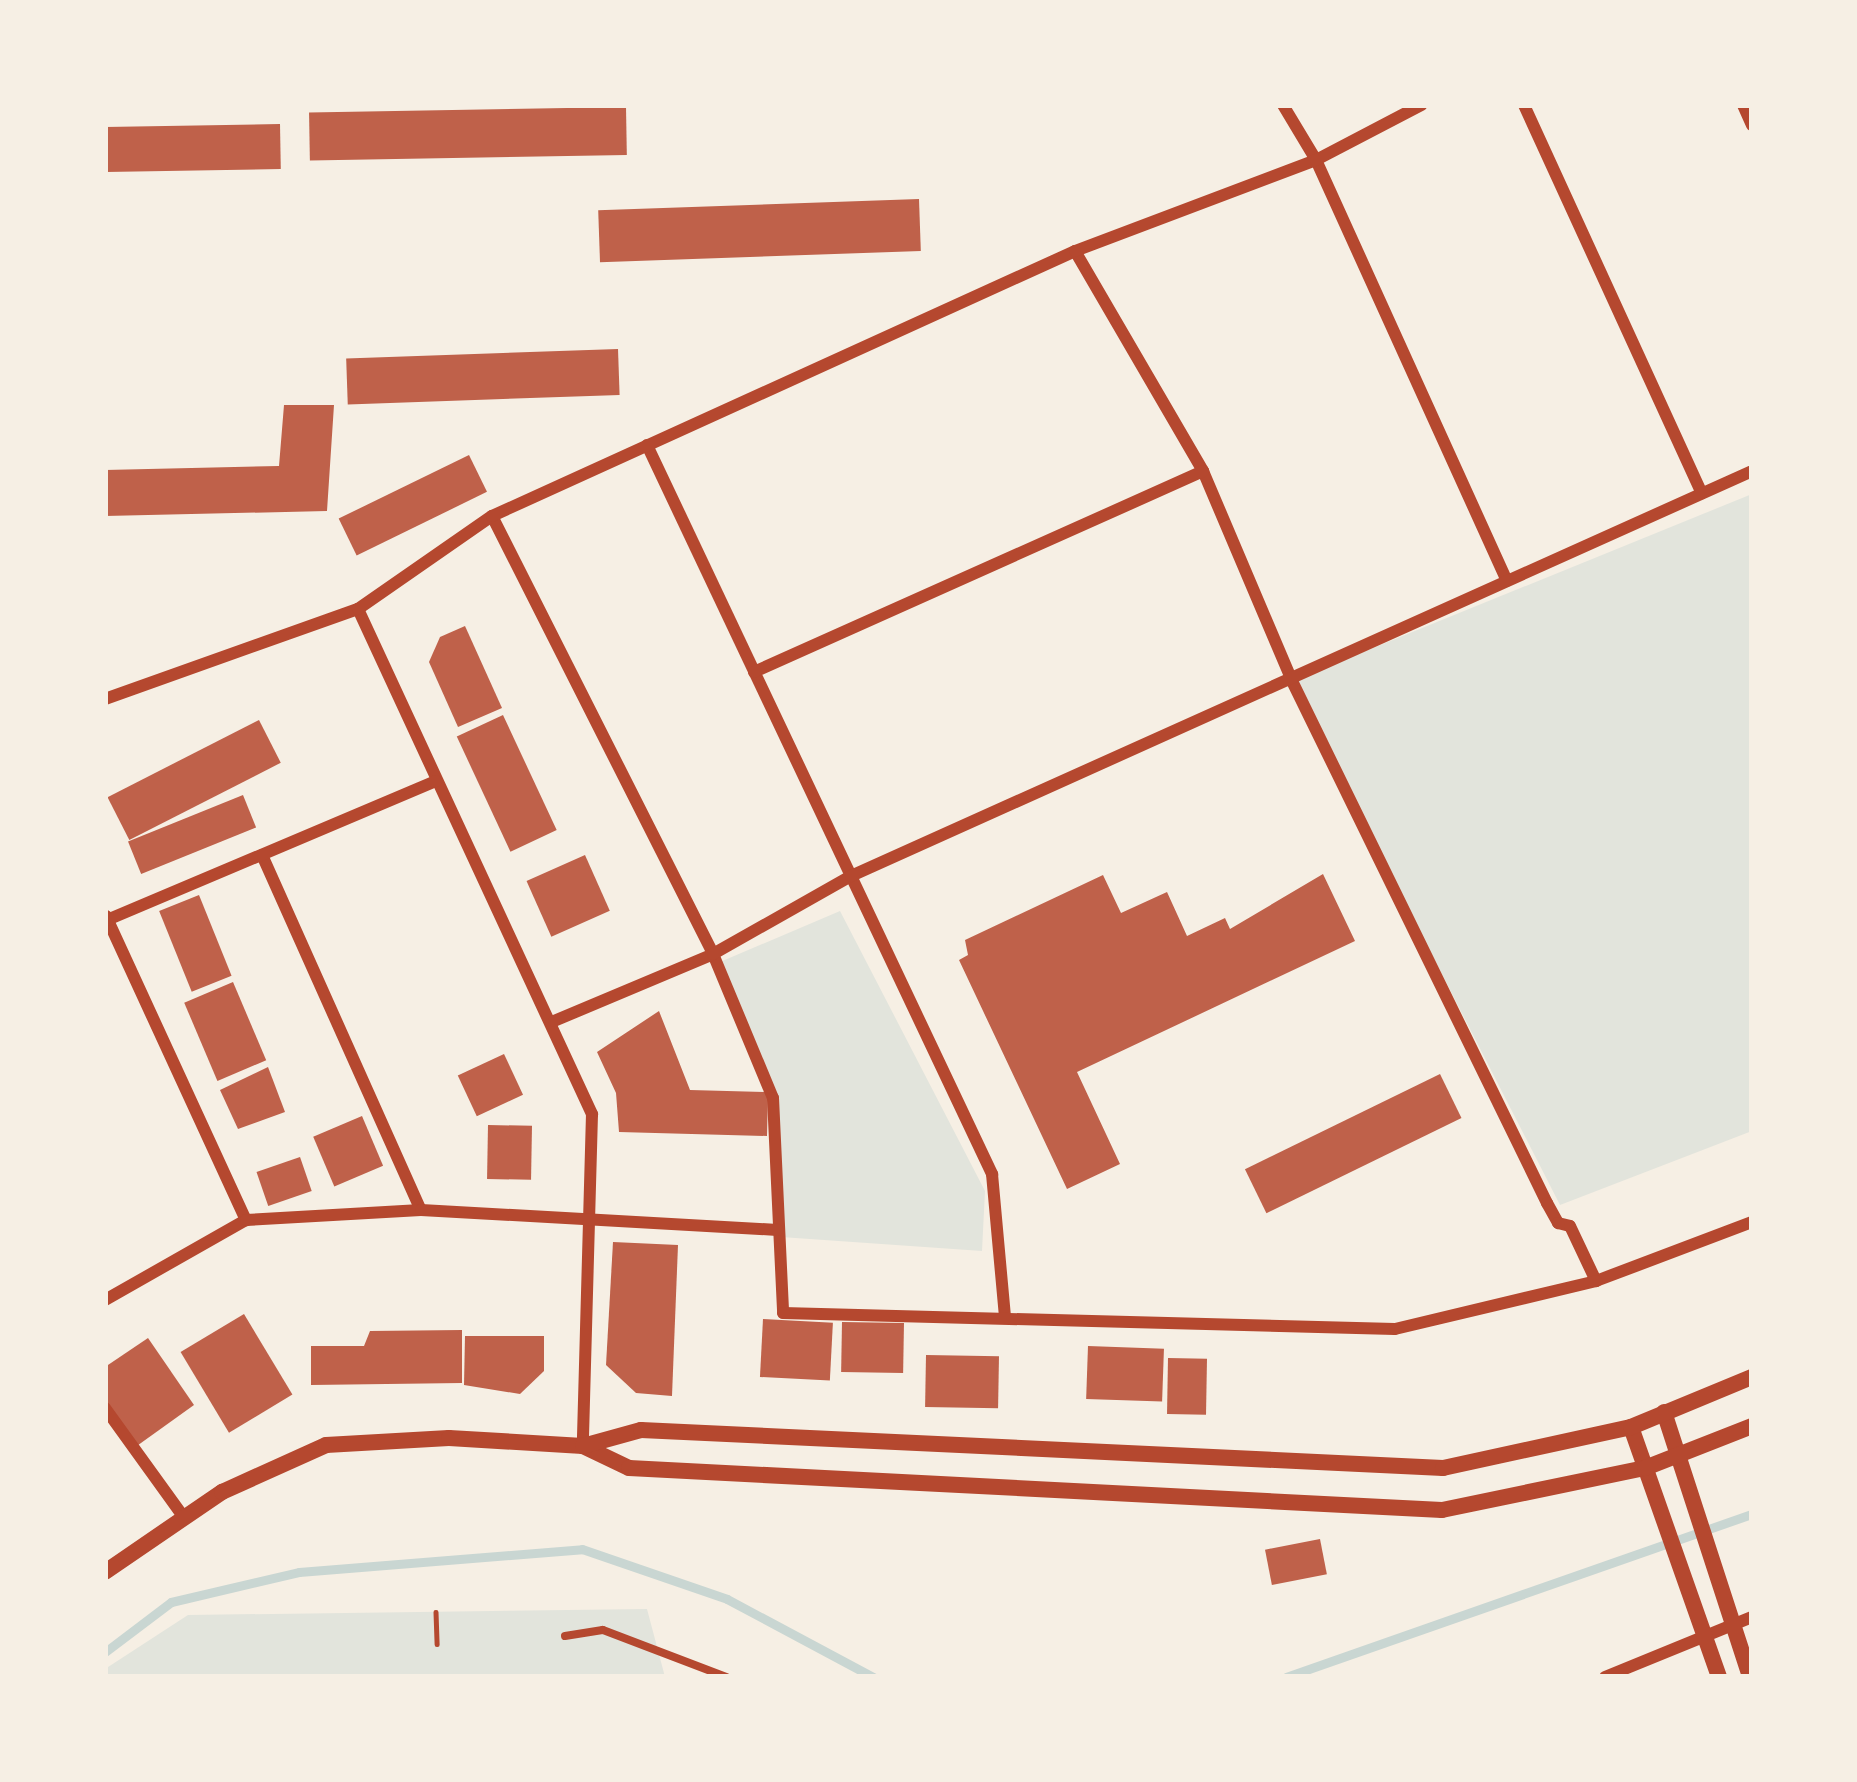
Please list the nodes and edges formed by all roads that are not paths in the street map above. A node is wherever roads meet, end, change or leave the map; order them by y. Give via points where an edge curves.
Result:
1 (1283, 105) edge
2 (1421, 105) edge
3 (1524, 105) edge
4 (1743, 105) edge
5 (1752, 125) edge
6 (1316, 160) junction
7 (1075, 251) junction
8 (647, 445) junction
9 (1203, 471) junction
10 (1752, 471) edge
11 (1702, 493) junction
12 (492, 516) junction
13 (1507, 580) junction
14 (358, 609) junction
15 (754, 672) junction
16 (1292, 681) junction
17 (105, 699) edge
18 (436, 781) junction
19 (262, 855) junction
20 (851, 876) junction
21 (106, 918) edge
22 (713, 953) junction
23 (554, 1021) junction
24 (421, 1210) junction
25 (246, 1220) junction
26 (585, 1222) junction
27 (1752, 1222) edge
28 (777, 1229) junction
29 (1596, 1281) junction
30 (105, 1300) edge
31 (1005, 1317) junction
32 (1752, 1377) edge
33 (105, 1408) edge
34 (1664, 1412) junction
35 (1752, 1426) edge
36 (1631, 1427) junction
37 (583, 1446) junction
38 (1679, 1454) junction
39 (1645, 1468) junction
40 (183, 1516) junction
41 (105, 1572) edge
42 (1752, 1617) edge
43 (1734, 1625) junction
44 (565, 1636) dead end
45 (1706, 1636) junction
46 (726, 1677) edge
47 (1605, 1677) edge
48 (1719, 1677) edge
49 (1750, 1677) edge

1 - 6 street
2 - 6 street
3 - 11 street
4 - 5 street
6 - 7 street
6 - 13 street
7 - 8 street
7 - 9 street
8 - 12 street
8 - 15 street
9 - 15 street
9 - 16 street
10 - 11 street
11 - 13 street
12 - 14 street
12 - 22 street
13 - 16 street
14 - 17 street
14 - 18 street
15 - 20 street
16 - 20 street
16 - 29 street via 1547,1203 1570,1226
18 - 19 street
18 - 23 street
19 - 21 street
19 - 24 street
20 - 22 street
20 - 31 street via 992,1174
21 - 25 street
22 - 23 street
22 - 28 street via 773,1098
23 - 26 street via 592,1114
24 - 25 street
24 - 26 street
25 - 30 street
26 - 28 street
26 - 37 street
27 - 29 street
28 - 31 street via 783,1313
29 - 31 street via 1395,1329
32 - 34 street
33 - 40 street
34 - 36 street
34 - 38 street
35 - 38 street
36 - 37 street via 1444,1468 641,1430
36 - 39 street
37 - 39 street via 629,1468 1442,1510
37 - 40 street via 449,1438 326,1444
38 - 39 street
38 - 43 street
39 - 45 street
40 - 41 street
42 - 43 street
43 - 45 street
43 - 49 street
44 - 46 lane via 603,1630
45 - 47 street
45 - 48 street

